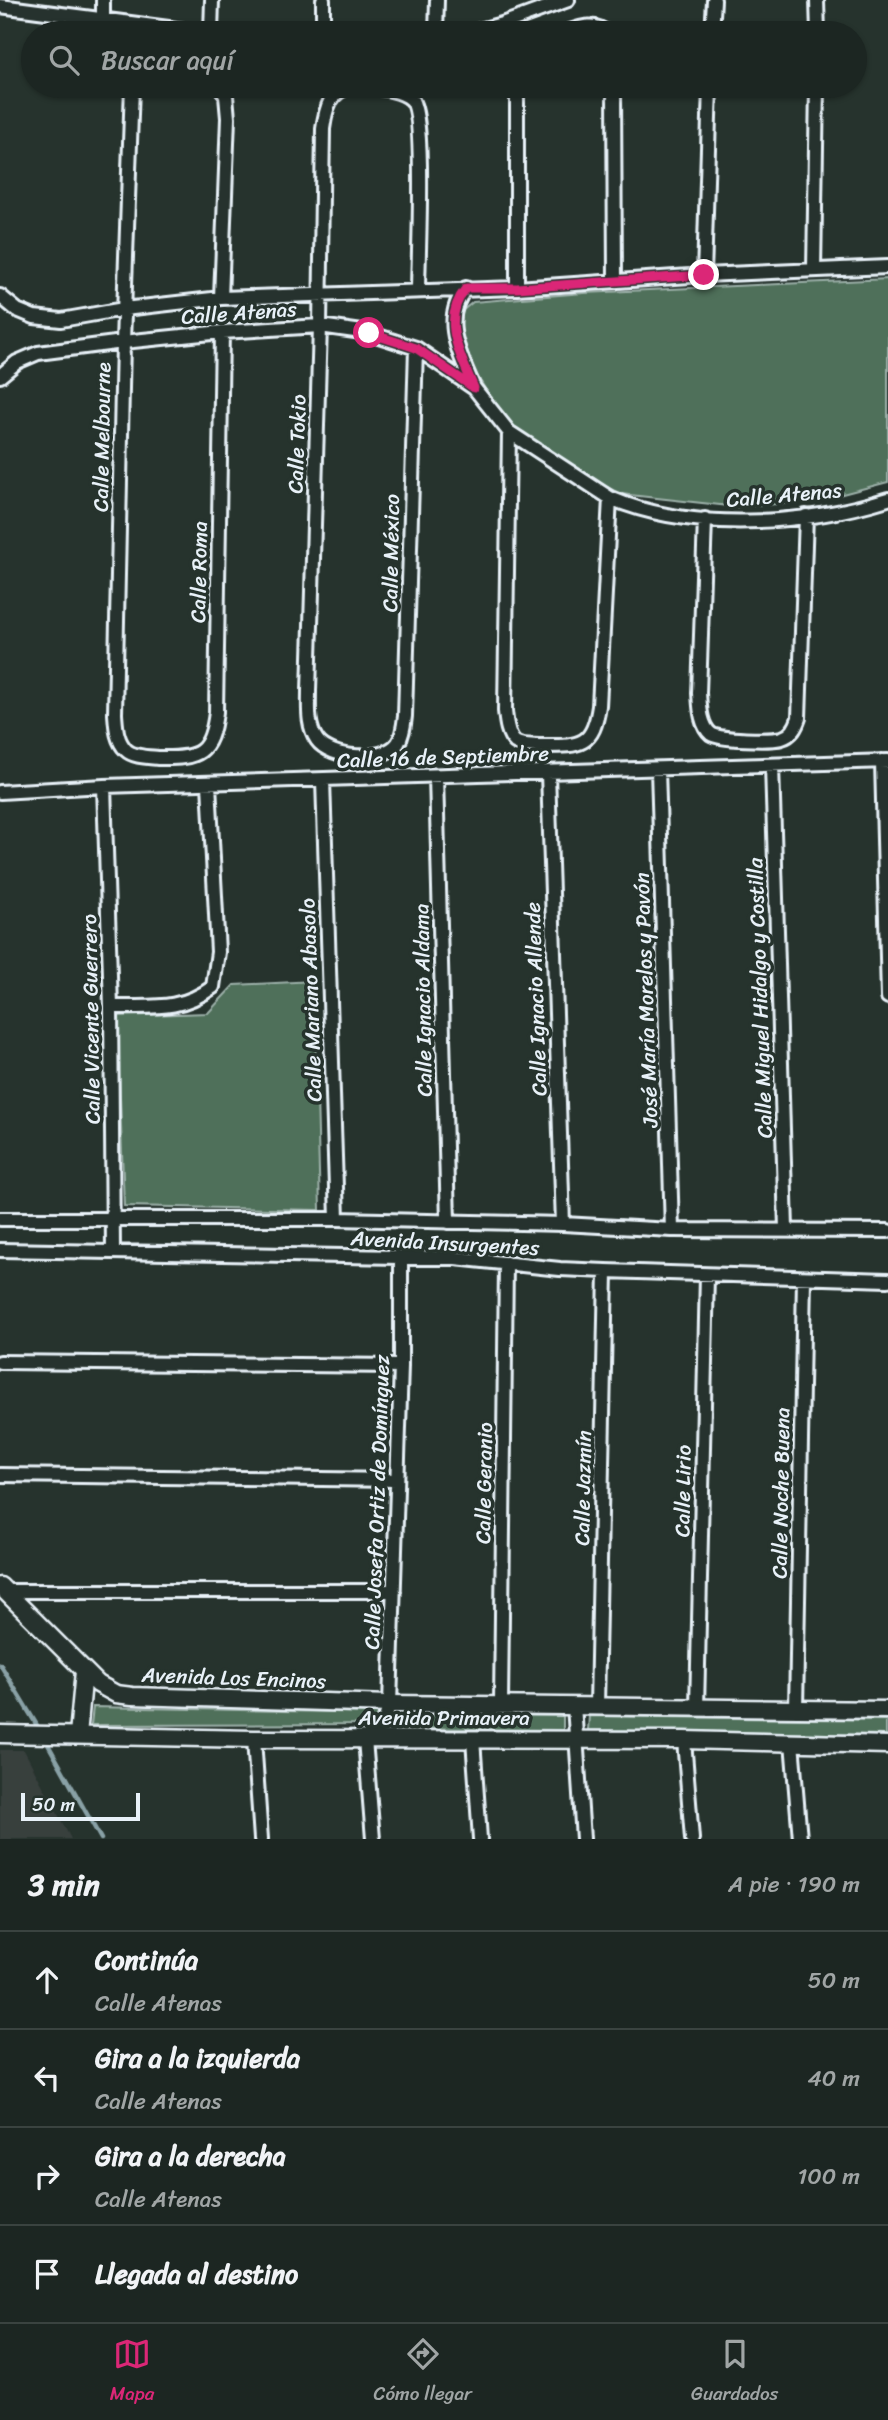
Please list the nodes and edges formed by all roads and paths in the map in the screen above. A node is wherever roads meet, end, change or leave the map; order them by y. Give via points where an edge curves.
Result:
1 (103, 0) edge
2 (212, 0) edge
3 (323, 0) edge
4 (437, 0) edge
5 (568, 0) edge
6 (714, 0) edge
7 (817, 0) edge
8 (549, 4) edge
9 (0, 6) edge
10 (103, 19) junction
11 (118, 21) edge
12 (210, 21) edge
13 (323, 21) edge
14 (436, 21) edge
15 (502, 21) edge
16 (713, 21) edge
17 (818, 21) edge
18 (130, 98) edge
19 (226, 98) edge
20 (331, 98) edge
21 (409, 98) edge
22 (517, 98) edge
23 (614, 98) edge
24 (710, 98) edge
25 (817, 98) edge
26 (888, 267) edge
27 (814, 270) junction
28 (704, 275) junction
29 (615, 281) junction
30 (466, 288) junction
31 (517, 288) junction
32 (418, 291) junction
33 (320, 295) junction
34 (0, 296) edge
35 (221, 298) junction
36 (124, 309) junction
37 (320, 326) junction
38 (222, 332) junction
39 (123, 342) junction
40 (416, 348) junction
41 (0, 376) edge
42 (474, 388) junction
43 (509, 432) junction
44 (610, 498) junction
45 (888, 499) edge
46 (806, 516) junction
47 (705, 519) junction
48 (387, 752) joint
49 (145, 757) joint
50 (885, 761) edge
51 (772, 765) junction
52 (658, 769) junction
53 (548, 773) junction
54 (436, 776) junction
55 (323, 780) junction
56 (209, 784) junction
57 (104, 786) junction
58 (0, 792) edge
59 (888, 997) edge
60 (111, 1007) junction
61 (0, 1219) edge
62 (113, 1219) junction
63 (337, 1219) junction
64 (448, 1222) junction
65 (563, 1224) junction
66 (786, 1229) junction
67 (672, 1230) junction
68 (888, 1231) edge
69 (0, 1250) edge
70 (113, 1251) junction
71 (401, 1257) junction
72 (506, 1263) junction
73 (606, 1271) junction
74 (708, 1275) junction
75 (804, 1278) junction
76 (888, 1279) edge
77 (0, 1362) edge
78 (401, 1366) junction
79 (0, 1475) edge
80 (397, 1480) junction
81 (2, 1588) edge
82 (394, 1591) junction
83 (84, 1671) junction
84 (390, 1704) junction
85 (501, 1704) junction
86 (575, 1705) junction
87 (597, 1706) junction
88 (697, 1708) junction
89 (796, 1709) junction
90 (888, 1710) edge
91 (3, 1734) edge
92 (74, 1735) junction
93 (254, 1739) junction
94 (365, 1739) junction
95 (473, 1739) junction
96 (575, 1740) junction
97 (684, 1740) junction
98 (792, 1742) junction
99 (888, 1745) edge
100 (261, 1839) edge
101 (373, 1839) edge
102 (480, 1839) edge
103 (583, 1839) edge
104 (692, 1839) edge
105 (800, 1839) edge

1 - 10 street
2 - 12 street
3 - 13 street
4 - 14 street
5 - 8 street
6 - 16 street
7 - 17 street
8 - 15 street
9 - 10 street
10 - 11 street
18 - 36 street, Calle Melbourne
19 - 35 street
20 - 33 street, Calle Tokio via 324,120
21 - 32 street via 419,125
22 - 31 street
23 - 29 street
24 - 28 street
25 - 27 street
26 - 27 street, Calle Atenas
27 - 28 street, Calle Atenas
28 - 29 street, Calle Atenas
29 - 31 street, Calle Atenas
30 - 31 street, Calle Atenas
30 - 32 street, Calle Atenas
30 - 42 street, Calle Atenas via 456,300 454,328
32 - 33 street, Calle Atenas
33 - 35 street, Calle Atenas
33 - 37 street, Calle Tokio
34 - 36 street, Calle Atenas via 34,317 61,320
35 - 36 street, Calle Atenas
36 - 39 street, Calle Melbourne
37 - 38 street, Calle Atenas
37 - 40 street, Calle Atenas via 369,333
37 - 48 street, Calle Tokio via 309,678 312,731 328,750 343,755
38 - 39 street, Calle Atenas
38 - 49 street, Calle Roma via 214,729 195,756
39 - 41 street, Calle Atenas via 38,353
39 - 49 street, Calle Melbourne via 115,713 121,743 128,753
40 - 42 street, Calle Atenas
40 - 48 street, Calle México via 405,716 397,744
42 - 43 street, Calle Atenas
43 - 44 street, Calle Atenas
43 - 44 street via 506,722 515,741 576,744 595,730
44 - 47 street, Calle Atenas via 653,512
45 - 46 street, Calle Atenas
46 - 47 street, Calle Atenas
46 - 47 street via 801,704 796,728 782,738 721,738 710,733 703,722 699,693
50 - 51 street, Calle 16 de Septiembre
50 - 59 street
51 - 52 street, Calle 16 de Septiembre
51 - 66 street, Calle Miguel Hidalgo y Costilla
52 - 53 street, Calle 16 de Septiembre
52 - 67 street, José María Morelos y Pavón
53 - 54 street, Calle 16 de Septiembre
53 - 65 street, Calle Ignacio Allende
54 - 55 street, Calle 16 de Septiembre
54 - 64 street, Calle Ignacio Aldama
55 - 56 street, Calle 16 de Septiembre
55 - 63 street, Calle Mariano Abasolo
56 - 57 street, Calle 16 de Septiembre
56 - 60 street via 218,952 213,988 188,1003 172,1006
57 - 58 street, Calle 16 de Septiembre
57 - 60 street, Calle Vicente Guerrero
60 - 62 street, Calle Vicente Guerrero
61 - 62 street, Avenida Insurgentes
62 - 63 street, Avenida Insurgentes
62 - 70 street, Calle Vicente Guerrero
63 - 64 street, Avenida Insurgentes
64 - 65 street, Avenida Insurgentes
65 - 67 street, Avenida Insurgentes
66 - 67 street, Avenida Insurgentes
66 - 68 street, Avenida Insurgentes
69 - 70 street, Avenida Insurgentes
70 - 71 street, Avenida Insurgentes
71 - 72 street, Avenida Insurgentes
71 - 78 street, Calle Josefa Ortiz de Domínguez
72 - 73 street, Avenida Insurgentes
72 - 85 street, Calle Geranio
73 - 74 street, Avenida Insurgentes
73 - 87 street, Calle Jazmín
74 - 75 street, Avenida Insurgentes
74 - 88 street, Calle Lirio
75 - 76 street, Avenida Insurgentes
75 - 89 street, Calle Noche Buena
77 - 78 street
78 - 80 street, Calle Josefa Ortiz de Domínguez
79 - 80 street
80 - 82 street, Calle Josefa Ortiz de Domínguez
81 - 82 street
81 - 83 street, Avenida Los Encinos
82 - 84 street, Calle Josefa Ortiz de Domínguez
83 - 84 street, Avenida Los Encinos via 106,1689 132,1696
83 - 92 street
84 - 85 street, Avenida Primavera
84 - 94 street, Calle Josefa Ortiz de Domínguez via 384,1722
85 - 86 street, Avenida Primavera
86 - 87 street, Avenida Primavera
86 - 96 street
87 - 88 street, Avenida Primavera
88 - 89 street, Avenida Primavera
89 - 90 street, Avenida Primavera
91 - 92 street, Avenida Primavera
92 - 93 street, Avenida Primavera
93 - 94 street, Avenida Primavera
93 - 100 street
94 - 95 street, Avenida Primavera
94 - 101 street
95 - 96 street, Avenida Primavera
95 - 102 street
96 - 97 street, Avenida Primavera
96 - 103 street
97 - 98 street, Avenida Primavera
97 - 104 street
98 - 99 street, Avenida Primavera
98 - 105 street

